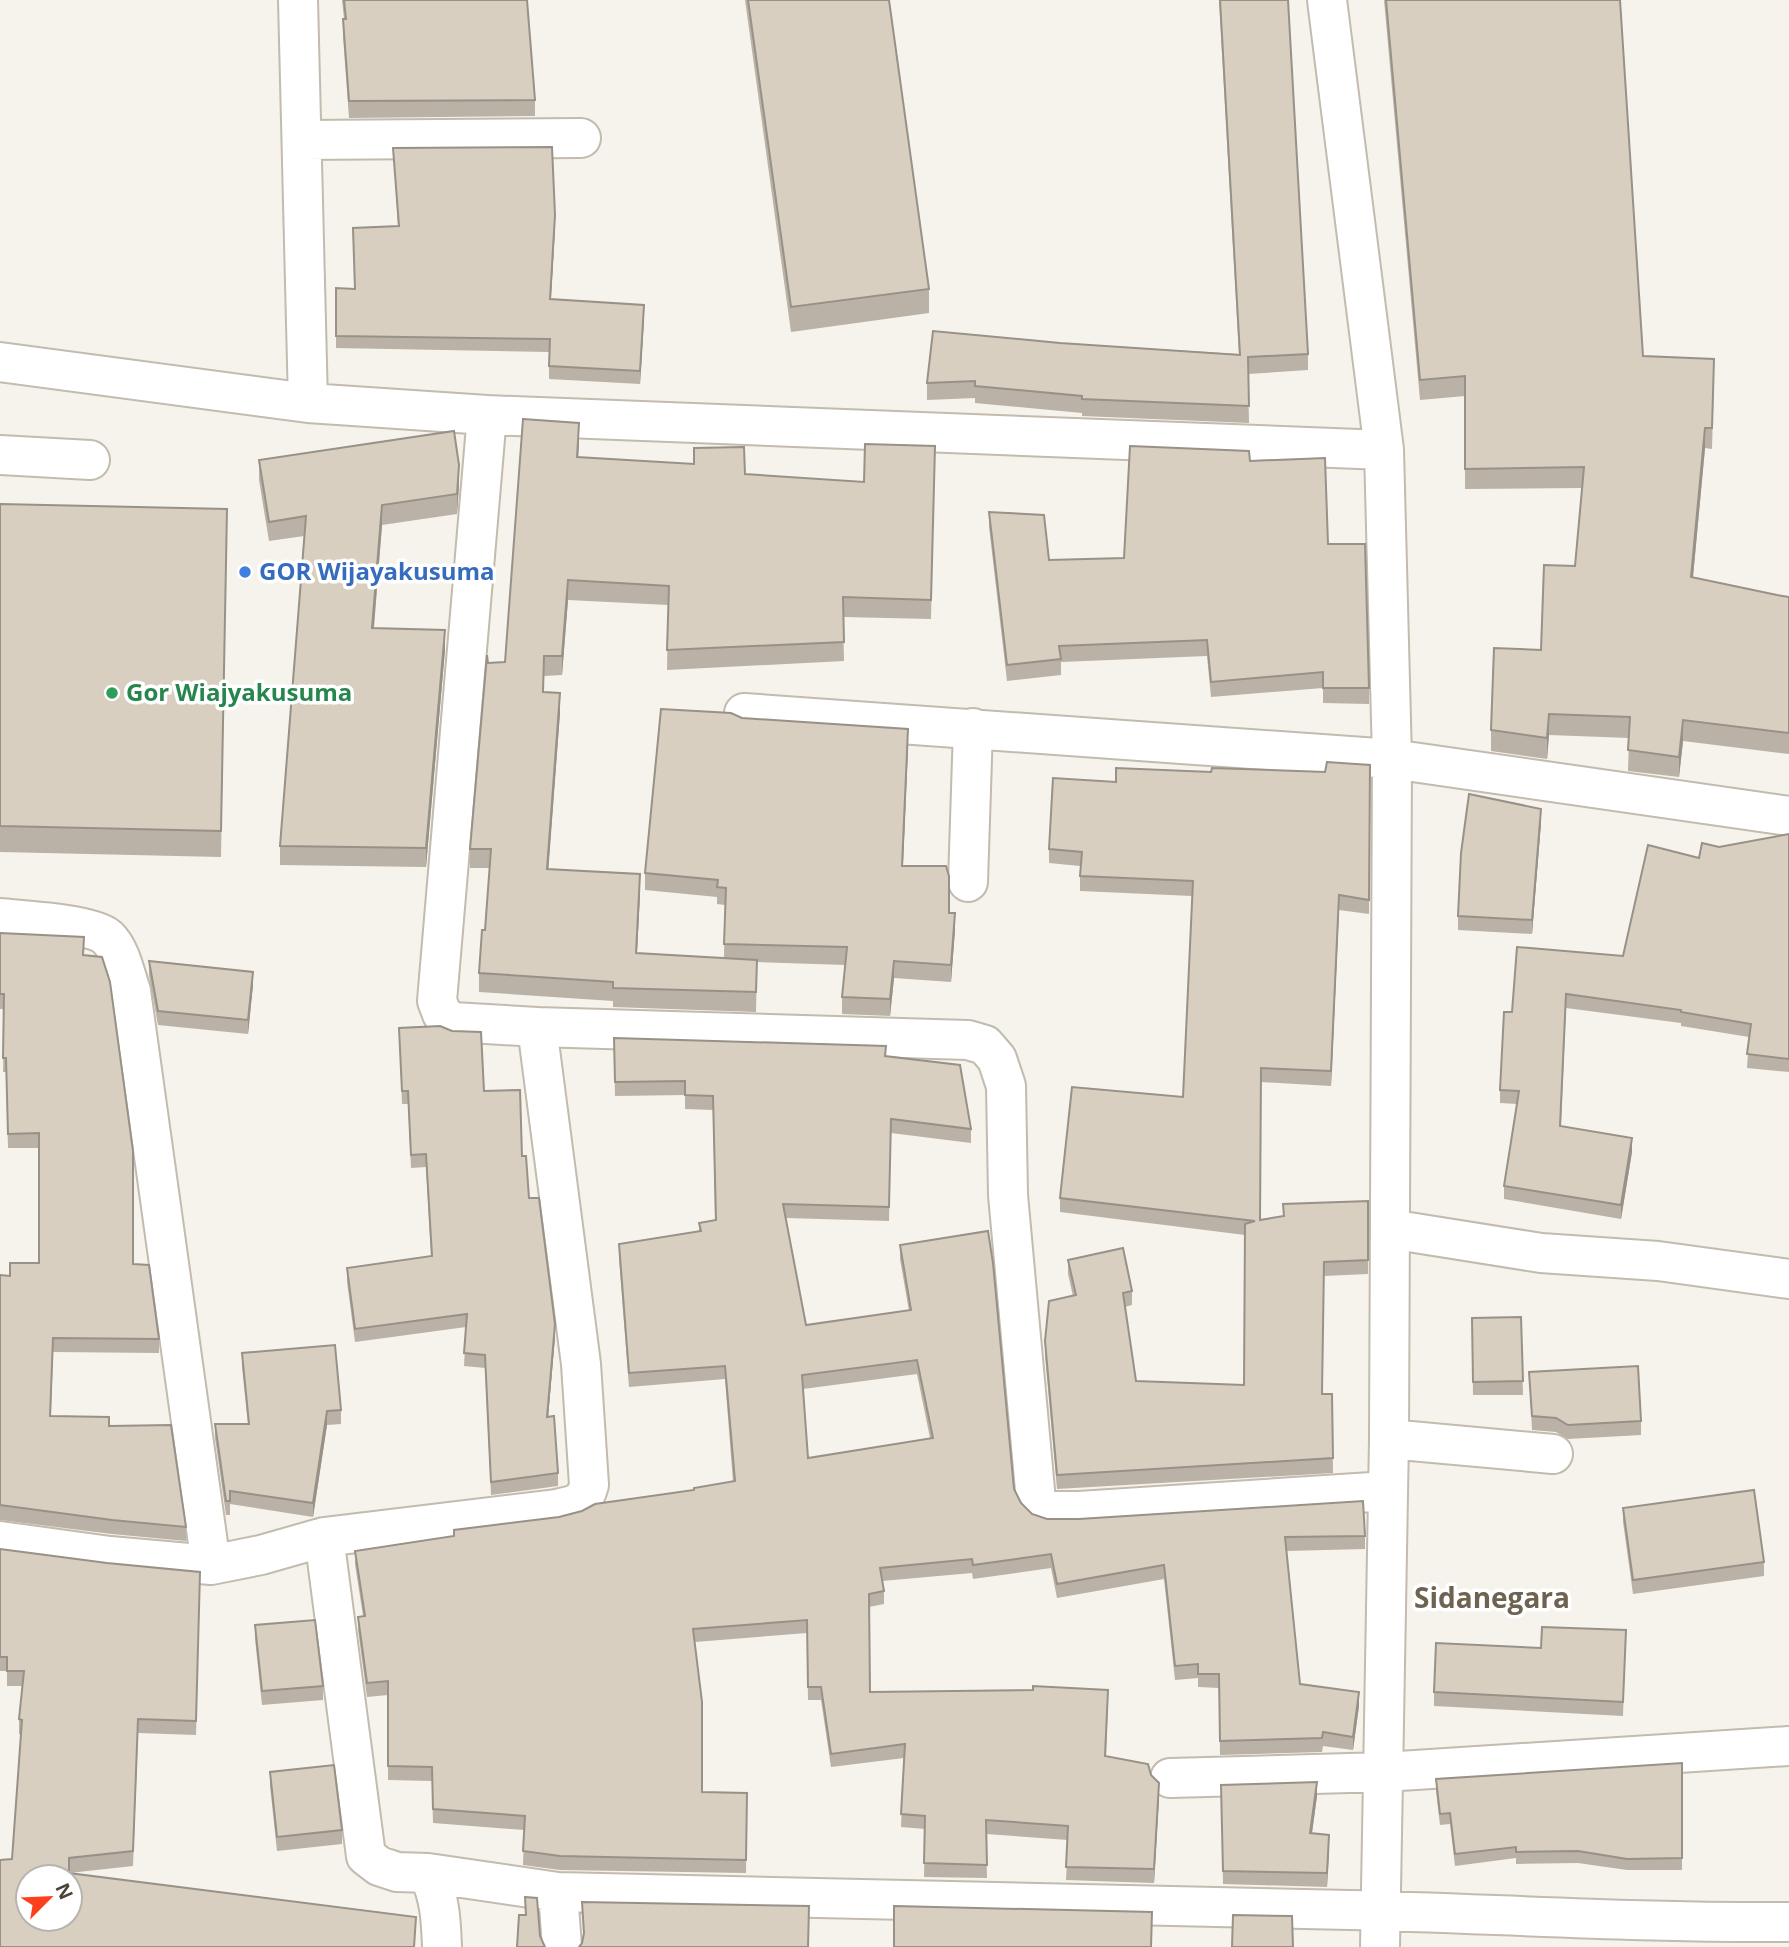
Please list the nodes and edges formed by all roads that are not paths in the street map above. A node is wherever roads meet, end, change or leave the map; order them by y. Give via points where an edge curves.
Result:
1 (298, 0) edge
2 (1327, 0) edge
3 (581, 138) dead end
4 (302, 140) junction
5 (0, 362) edge
6 (308, 403) junction
7 (486, 415) junction
8 (1384, 450) junction
9 (0, 455) edge
10 (90, 460) dead end
11 (744, 713) dead end
12 (973, 728) junction
13 (1392, 759) junction
14 (1789, 816) edge
15 (968, 882) dead end
16 (0, 918) edge
17 (537, 1027) junction
18 (1390, 1229) junction
19 (1789, 1279) edge
20 (1389, 1439) junction
21 (1553, 1454) dead end
22 (1387, 1492) junction
23 (324, 1537) junction
24 (0, 1541) edge
25 (211, 1565) junction
26 (1789, 1746) edge
27 (1384, 1772) junction
28 (1170, 1778) dead end
29 (428, 1873) junction
30 (558, 1892) junction
31 (1789, 1922) edge
32 (1381, 1929) edge
33 (442, 1947) edge
34 (562, 1947) edge

1 - 4 street
2 - 8 street
3 - 4 street
4 - 6 street
5 - 6 street
6 - 7 street
7 - 8 street
7 - 17 street via 437,1001 442,1014 453,1022
8 - 13 street
9 - 10 street
11 - 12 street
12 - 13 street
12 - 15 street
13 - 14 street
13 - 18 street
16 - 25 street via 86,928 106,936 131,991
17 - 22 street via 968,1040 985,1045 997,1059 1006,1086 1008,1195 1036,1502 1047,1511 1079,1511
17 - 23 street via 581,1364 586,1497 556,1509
18 - 19 street via 1541,1253 1658,1261
18 - 20 street
20 - 21 street
20 - 22 street
22 - 27 street
23 - 25 street
23 - 29 street via 366,1856 397,1872
24 - 25 street
26 - 27 street
27 - 28 street
27 - 32 street
29 - 30 street
29 - 33 street via 440,1909
30 - 32 street via 977,1899
30 - 34 street
31 - 32 street

